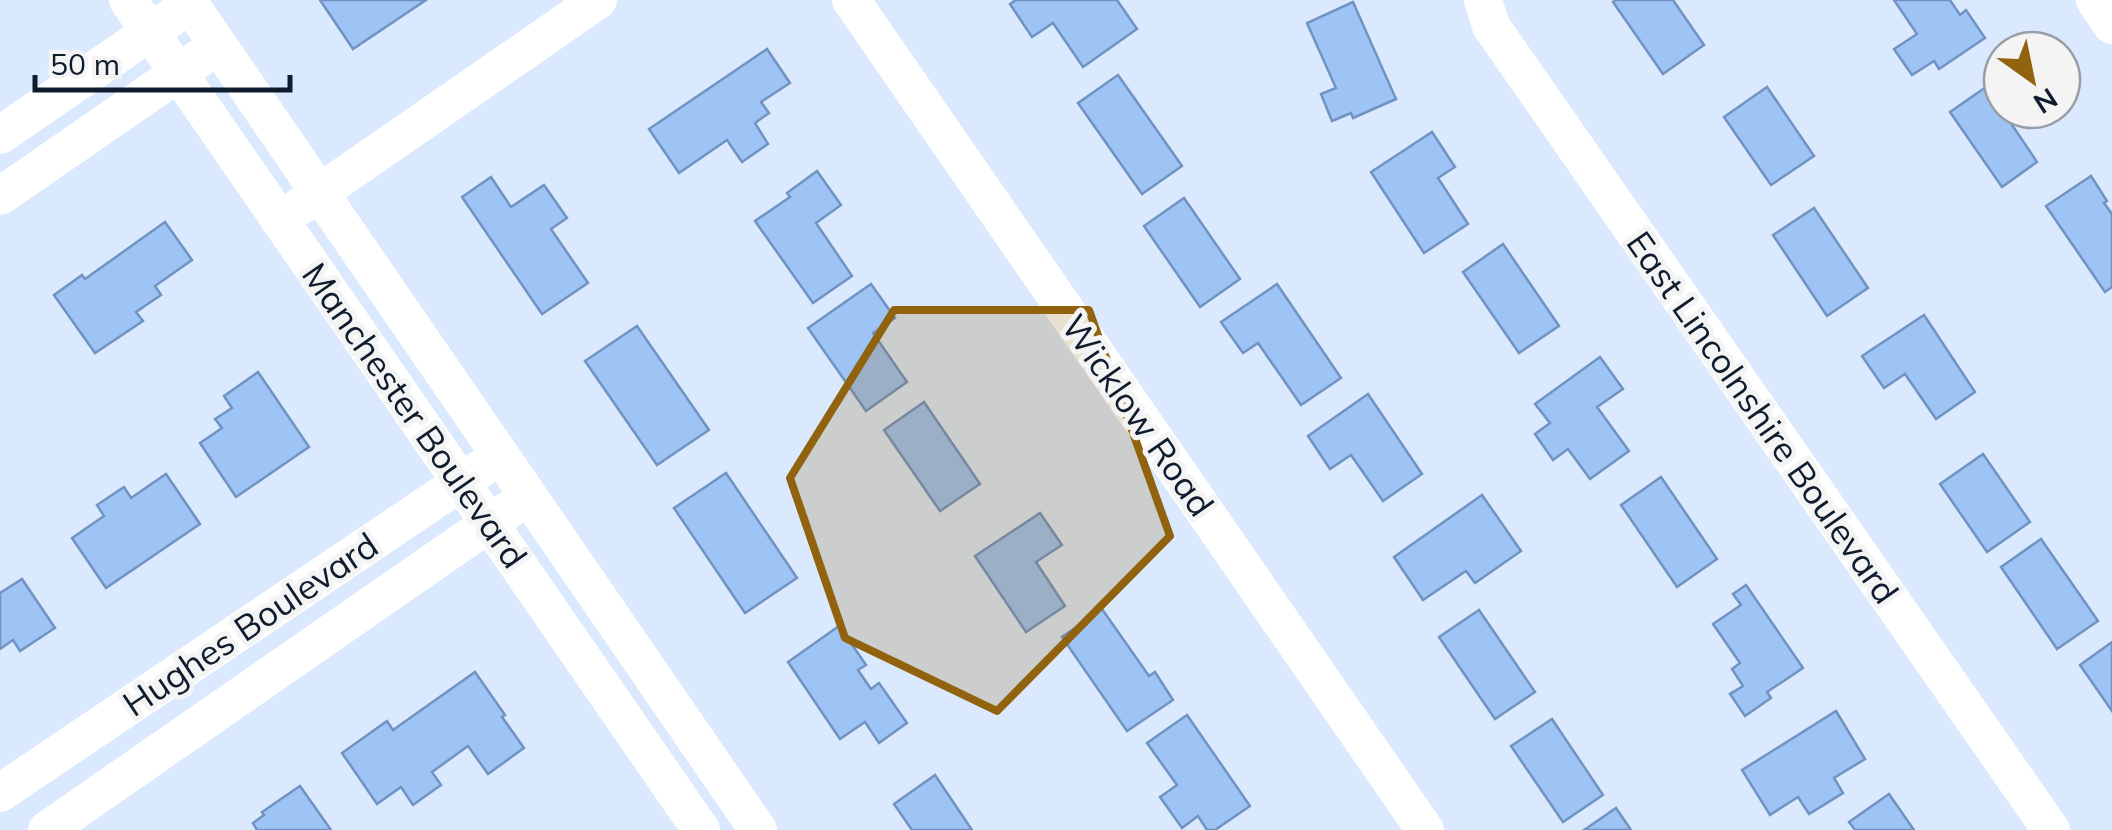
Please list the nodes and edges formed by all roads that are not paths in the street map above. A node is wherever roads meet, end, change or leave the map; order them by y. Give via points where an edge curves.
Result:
1 (128, 0) edge
2 (598, 0) edge
3 (851, 0) edge
4 (1483, 0) edge
5 (2095, 0) edge
6 (189, 2) edge
7 (2112, 25) edge
8 (150, 32) junction
9 (218, 45) junction
10 (178, 72) junction
11 (0, 135) edge
12 (320, 192) junction
13 (0, 196) edge
14 (280, 220) junction
15 (500, 456) junction
16 (461, 483) junction
17 (528, 497) junction
18 (490, 523) junction
19 (0, 793) edge
20 (27, 830) edge
21 (48, 830) edge
22 (701, 830) edge
23 (758, 830) edge
24 (1425, 830) edge
25 (2051, 830) edge

1 - 8 street, Manchester Boulevard
2 - 12 street
3 - 24 street, Wicklow Road
4 - 25 street, East Lincolnshire Boulevard via 1503,43
5 - 7 street
6 - 8 street
6 - 9 street, Manchester Boulevard
8 - 10 street, Manchester Boulevard
8 - 11 street
9 - 10 street
9 - 12 street, Manchester Boulevard
10 - 13 street
10 - 14 street, Manchester Boulevard
12 - 14 street
12 - 15 street, Manchester Boulevard
14 - 16 street, Manchester Boulevard
15 - 16 street, Hughes Boulevard
15 - 17 street, Manchester Boulevard
16 - 18 street, Manchester Boulevard
16 - 19 street, Hughes Boulevard
17 - 18 street, Hughes Boulevard
17 - 23 street, Manchester Boulevard
18 - 21 street, Hughes Boulevard
18 - 22 street, Manchester Boulevard
19 - 20 street

